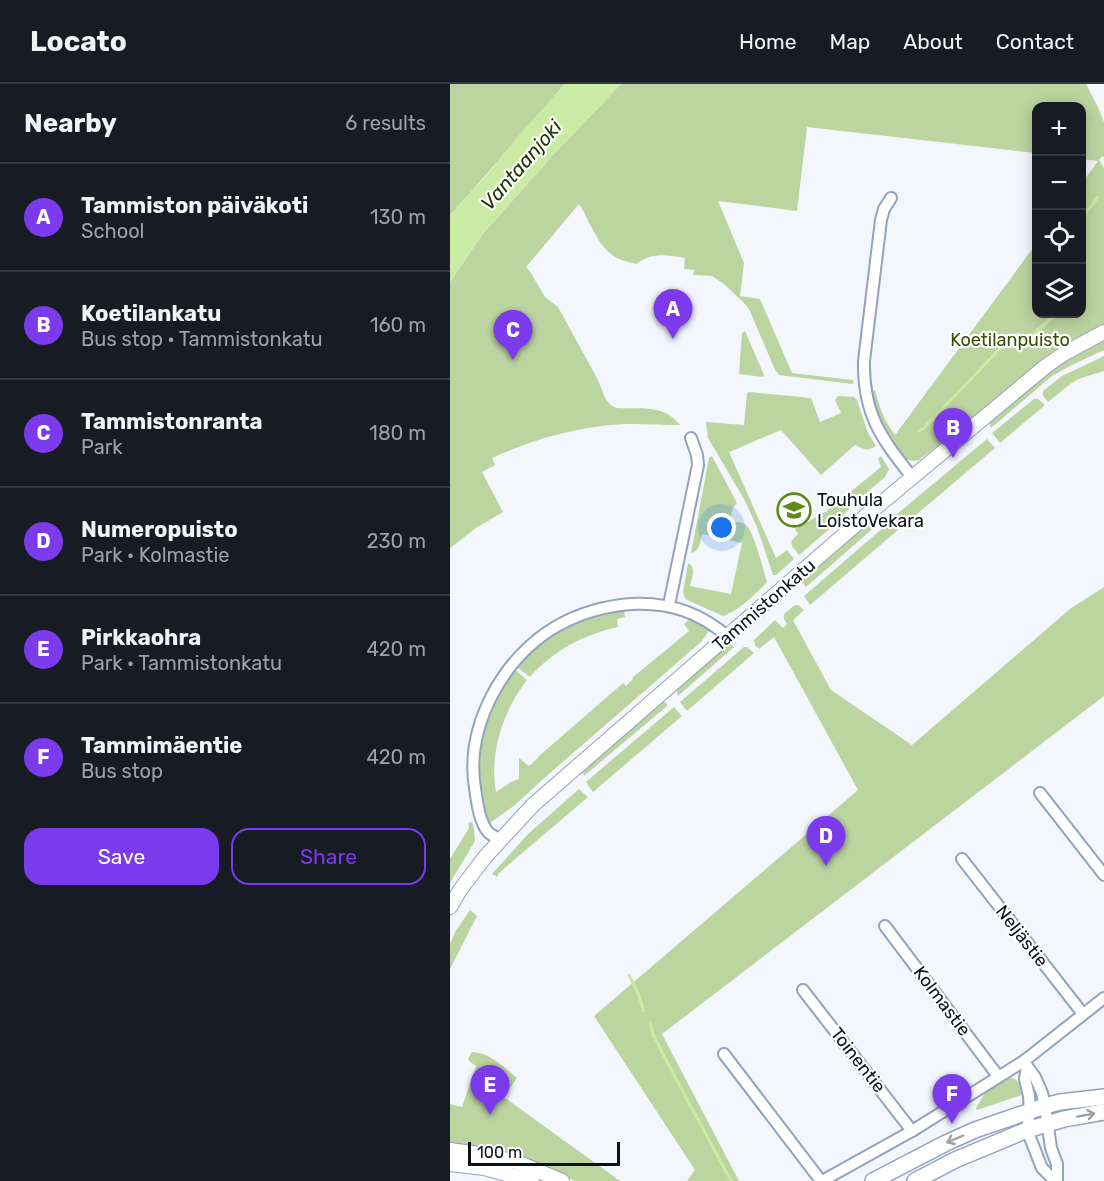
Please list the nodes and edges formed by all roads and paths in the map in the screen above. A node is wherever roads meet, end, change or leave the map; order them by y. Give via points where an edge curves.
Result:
1 (891, 198) dead end
2 (1104, 332) edge
3 (691, 438) dead end
4 (912, 477) junction
5 (669, 605) junction
6 (728, 637) junction
7 (1040, 793) dead end
8 (499, 840) junction
9 (962, 859) dead end
10 (1104, 875) edge
11 (450, 907) edge
12 (885, 926) dead end
13 (803, 990) dead end
14 (1104, 998) edge
15 (1083, 1014) junction
16 (724, 1054) dead end
17 (1025, 1064) junction
18 (998, 1076) junction
19 (1104, 1096) edge
20 (1045, 1106) junction
21 (1030, 1112) junction
22 (1104, 1112) edge
23 (1048, 1123) junction
24 (1027, 1130) junction
25 (912, 1131) junction
26 (450, 1150) edge
27 (450, 1164) edge
28 (516, 1173) edge
29 (532, 1181) edge
30 (562, 1181) edge
31 (821, 1181) edge
32 (873, 1181) edge
33 (915, 1181) edge
34 (1056, 1181) edge

1 - 4 street via 881,220 864,374 874,422
2 - 4 street, Tammistonkatu via 1046,366
3 - 5 street via 697,455 697,474
4 - 6 street, Tammistonkatu
5 - 6 street via 700,617
5 - 8 street via 620,605 589,612 557,626 512,665 481,720 473,768 480,816 488,831
6 - 8 street, Tammistonkatu via 570,772
7 - 10 street
8 - 11 street, Tammistonkatu
9 - 15 street, Neljästie
12 - 18 street, Kolmastie
13 - 25 street, Toinentie
14 - 15 street
15 - 17 street
16 - 31 street
17 - 18 street
17 - 20 street via 1035,1077
17 - 21 street
18 - 25 street
19 - 20 main road
20 - 21 main road
20 - 23 street
21 - 24 street
21 -> 32 main road via 975,1130
23 -> 22 main road
23 - 24 main road
23 - 34 street via 1057,1164
24 - 33 main road
24 - 34 street via 1042,1168
25 - 31 street
26 - 28 street via 486,1155
27 - 28 street
28 - 29 street
28 - 30 street

